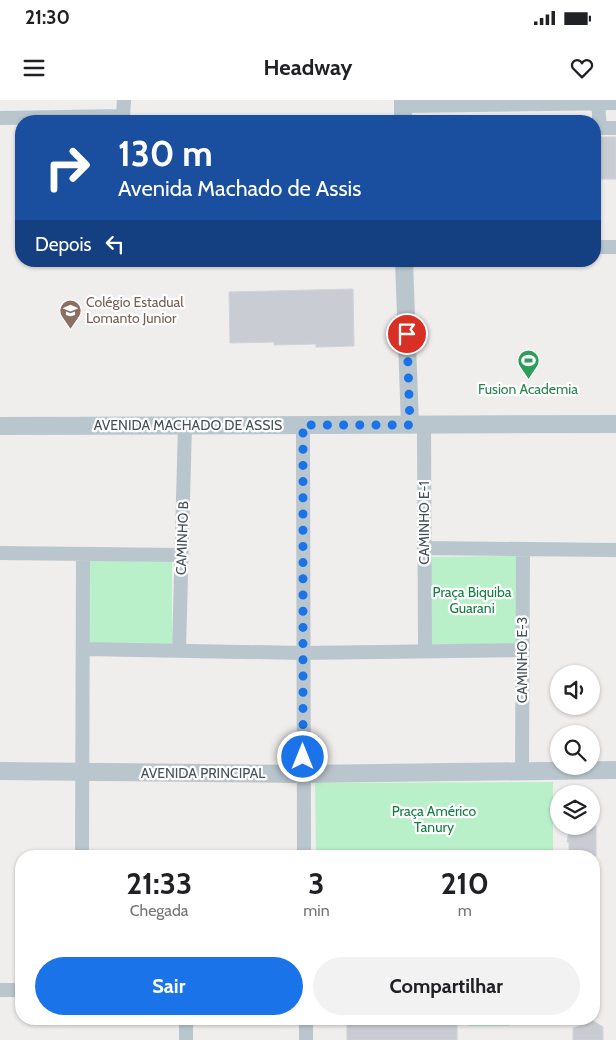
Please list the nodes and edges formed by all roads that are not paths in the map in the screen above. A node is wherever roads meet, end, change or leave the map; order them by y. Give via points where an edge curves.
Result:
1 (124, 100) edge
2 (598, 103) junction
3 (616, 103) edge
4 (403, 109) edge
5 (123, 115) edge
6 (598, 115) edge
7 (0, 118) edge
8 (15, 118) edge
9 (601, 128) edge
10 (616, 128) edge
11 (601, 247) edge
12 (616, 247) edge
13 (404, 267) edge
14 (616, 424) edge
15 (185, 425) junction
16 (303, 425) junction
17 (417, 425) junction
18 (0, 426) edge
19 (424, 548) junction
20 (523, 549) junction
21 (616, 550) edge
22 (0, 553) edge
23 (83, 554) junction
24 (181, 555) junction
25 (83, 649) junction
26 (179, 650) junction
27 (522, 650) junction
28 (425, 651) junction
29 (303, 652) junction
30 (616, 770) edge
31 (0, 771) edge
32 (522, 771) junction
33 (83, 772) junction
34 (303, 774) junction
35 (82, 850) edge
36 (304, 850) edge
37 (0, 990) edge
38 (15, 990) edge
39 (186, 1025) edge
40 (306, 1025) edge
41 (186, 1040) edge
42 (306, 1040) edge

1 - 5 street
2 - 3 street
2 - 4 street
2 - 6 street
7 - 8 street
9 - 10 street
11 - 12 street
13 - 17 street
14 - 17 street, AVENIDA MACHADO DE ASSIS
15 - 16 street, AVENIDA MACHADO DE ASSIS
15 - 18 street, AVENIDA MACHADO DE ASSIS
15 - 24 street, CAMINHO B
16 - 17 street, AVENIDA MACHADO DE ASSIS
16 - 29 street
17 - 19 street, CAMINHO E-1
19 - 20 street
19 - 28 street, CAMINHO E-1
20 - 21 street
20 - 27 street, CAMINHO E-3
22 - 23 street
23 - 24 street
23 - 25 street
24 - 26 street, CAMINHO B
25 - 26 street
25 - 33 street
26 - 29 street
27 - 28 street
27 - 32 street, CAMINHO E-3
28 - 29 street
29 - 34 street
30 - 32 street, AVENIDA PRINCIPAL
31 - 33 street, AVENIDA PRINCIPAL
32 - 34 street, AVENIDA PRINCIPAL
33 - 34 street, AVENIDA PRINCIPAL
33 - 35 street
34 - 36 street
37 - 38 street
39 - 41 street
40 - 42 street

